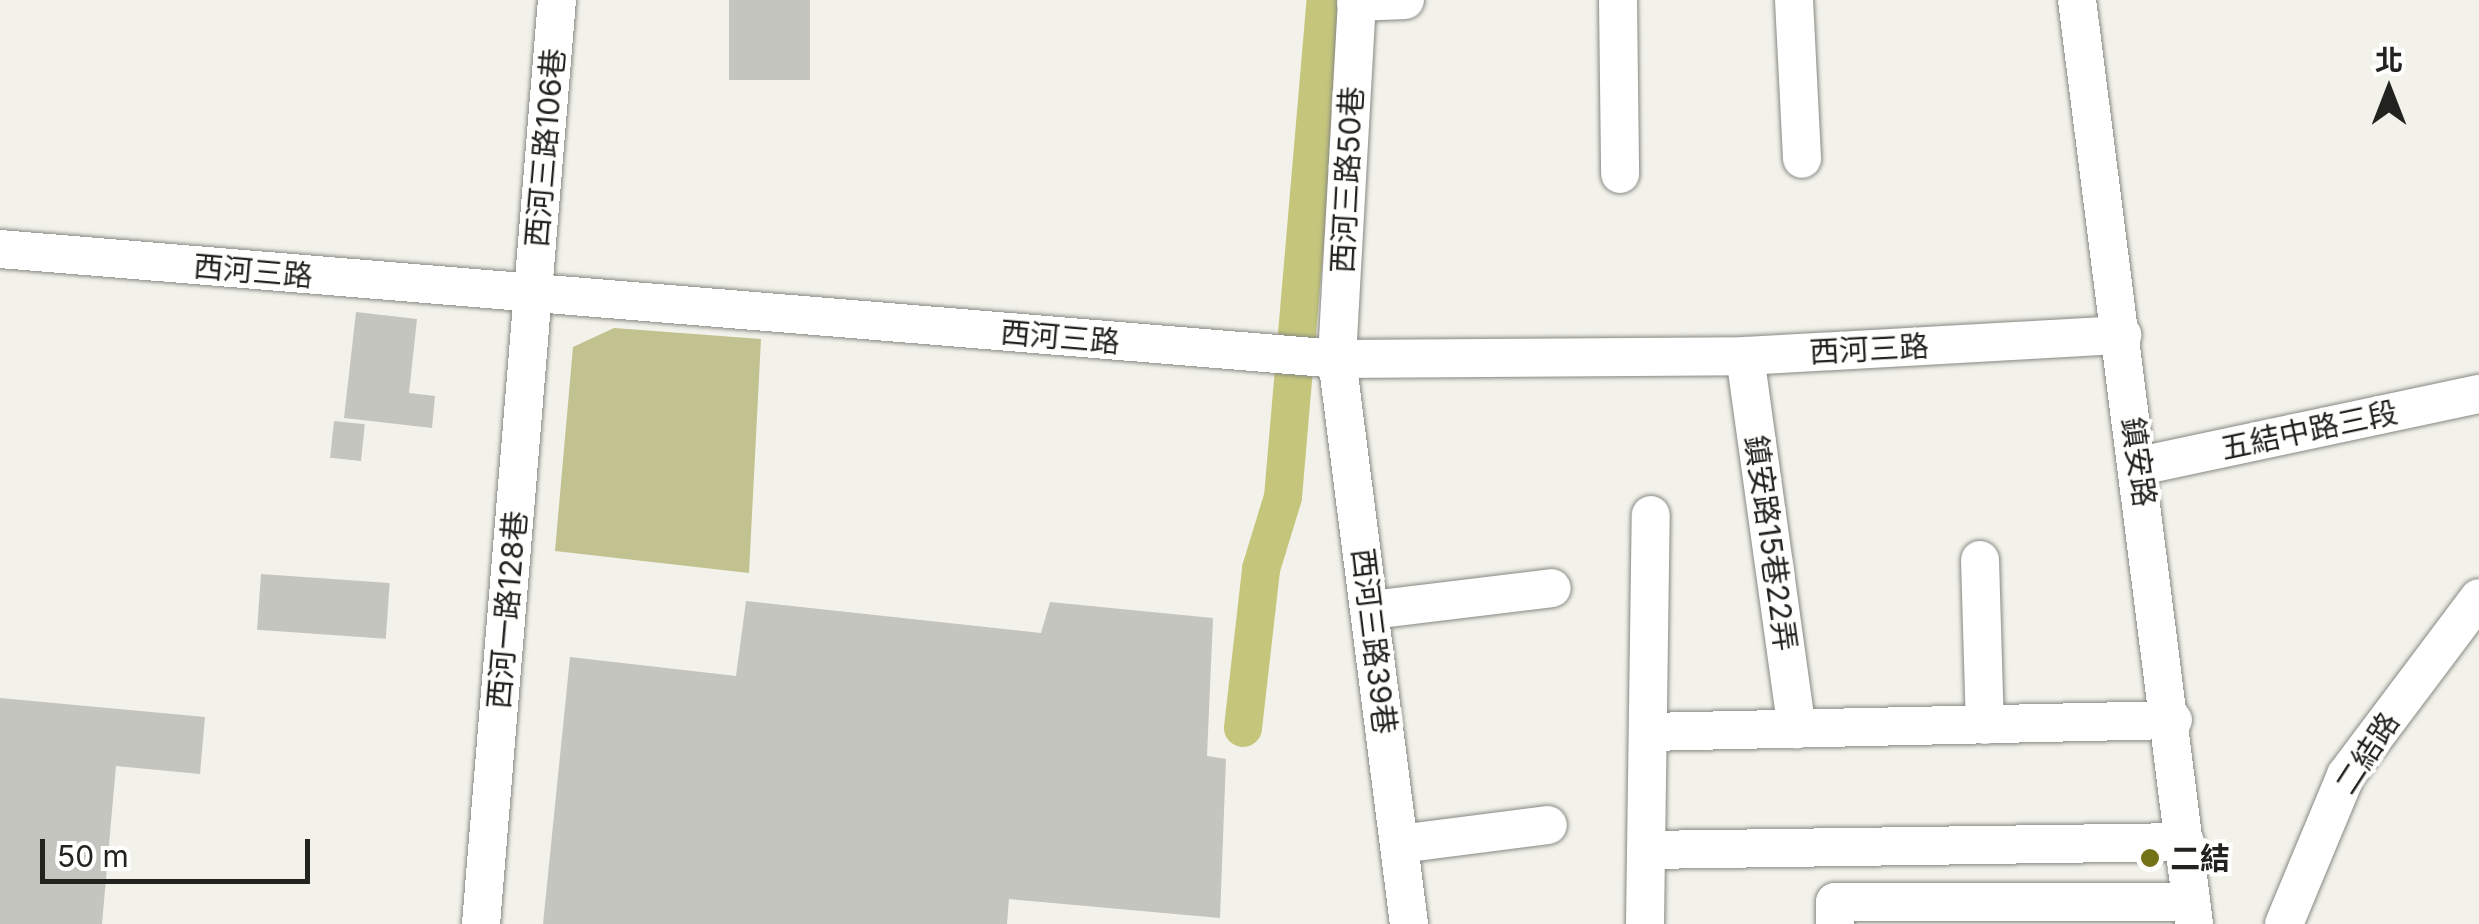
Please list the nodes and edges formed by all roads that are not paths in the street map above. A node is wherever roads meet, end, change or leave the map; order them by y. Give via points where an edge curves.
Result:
1 (557, 0) edge
2 (1405, 0) edge
3 (1618, 0) edge
4 (1794, 0) edge
5 (2077, 0) edge
6 (1356, 1) edge
7 (1802, 159) dead end
8 (1620, 174) dead end
9 (0, 248) edge
10 (534, 295) junction
11 (2122, 335) junction
12 (1746, 356) junction
13 (1337, 359) junction
14 (2479, 394) edge
15 (2140, 466) junction
16 (1651, 515) dead end
17 (1980, 560) dead end
18 (1552, 588) dead end
19 (2479, 598) edge
20 (1370, 610) junction
21 (2173, 720) junction
22 (1985, 724) junction
23 (1797, 730) junction
24 (1648, 732) junction
25 (1548, 825) dead end
26 (2185, 842) junction
27 (1400, 844) junction
28 (1646, 850) junction
29 (2193, 913) edge
30 (481, 924) edge
31 (1410, 924) edge
32 (1645, 924) edge
33 (1835, 924) edge
34 (2284, 924) edge

1 - 10 street, 西河三路106巷
2 - 6 street
3 - 8 street
4 - 7 street
5 - 11 street, 鎮安路
6 - 13 street, 西河三路50巷
9 - 10 street, 西河三路
10 - 13 street, 西河三路
10 - 30 street, 西河一路128巷
11 - 12 street, 西河三路
11 - 15 street, 鎮安路
12 - 13 street, 西河三路
12 - 23 street, 鎮安路15巷22弄
13 - 20 street, 西河三路39巷
14 - 15 street, 五結中路三段
15 - 21 street, 鎮安路
16 - 24 street
17 - 22 street
18 - 20 street
19 - 34 street, 二結路 via 2346,776
20 - 27 street, 西河三路39巷
21 - 22 street
21 - 26 street, 鎮安路
22 - 23 street
23 - 24 street
24 - 28 street
25 - 27 street
26 - 28 street
26 - 29 street, 鎮安路
27 - 31 street, 西河三路39巷
28 - 32 street
29 - 33 street via 1835,902

